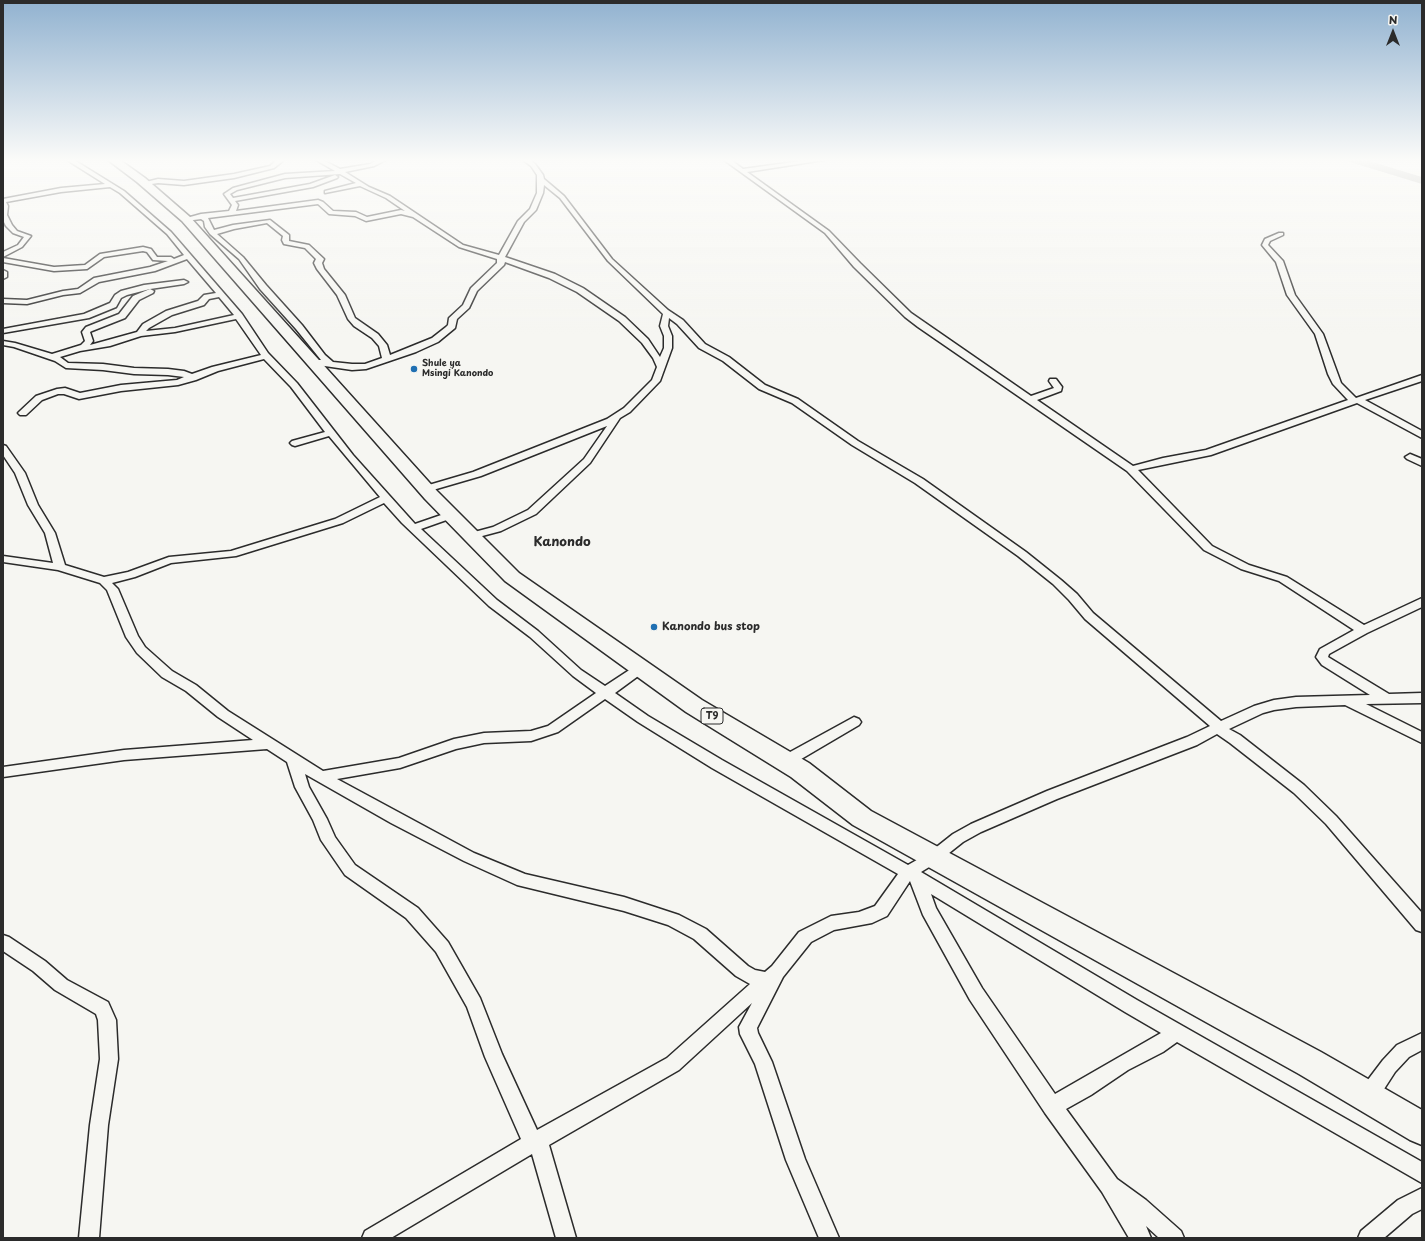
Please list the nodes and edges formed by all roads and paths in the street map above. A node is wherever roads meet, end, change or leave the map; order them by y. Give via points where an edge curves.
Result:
1 (5, 218) edge
2 (153, 218) edge
3 (193, 218) joint
4 (418, 218) edge
5 (525, 218) edge
6 (578, 218) edge
7 (808, 218) edge
8 (212, 233) junction
9 (1281, 234) dead end
10 (3, 255) edge
11 (185, 257) junction
12 (501, 258) junction
13 (3, 260) edge
14 (3, 272) edge
15 (3, 277) edge
16 (198, 277) junction
17 (184, 282) junction
18 (220, 295) junction
19 (3, 301) edge
20 (667, 314) junction
21 (239, 316) junction
22 (3, 331) edge
23 (140, 334) junction
24 (3, 343) edge
25 (383, 345) junction
26 (80, 350) junction
27 (413, 350) junction
28 (266, 356) junction
29 (51, 357) junction
30 (386, 360) junction
31 (322, 363) junction
32 (661, 368) junction
33 (193, 378) junction
34 (1422, 378) edge
35 (1053, 381) dead end
36 (1029, 400) junction
37 (1356, 400) junction
38 (23, 413) dead end
39 (618, 417) junction
40 (331, 433) junction
41 (1422, 434) edge
42 (295, 443) dead end
43 (3, 448) edge
44 (1410, 457) dead end
45 (1422, 463) edge
46 (1131, 469) junction
47 (426, 489) junction
48 (386, 498) junction
49 (451, 515) junction
50 (414, 528) junction
51 (471, 536) junction
52 (3, 559) edge
53 (60, 566) junction
54 (104, 581) junction
55 (1422, 602) edge
56 (1363, 630) junction
57 (641, 668) junction
58 (604, 692) junction
59 (1422, 698) edge
60 (1347, 700) junction
61 (1389, 700) junction
62 (854, 722) dead end
63 (1218, 727) junction
64 (1422, 738) edge
65 (268, 744) junction
66 (293, 759) junction
67 (786, 762) junction
68 (3, 772) edge
69 (321, 777) junction
70 (934, 858) junction
71 (913, 875) junction
72 (1422, 925) edge
73 (3, 942) edge
74 (773, 976) junction
75 (1177, 1032) junction
76 (1422, 1041) edge
77 (1367, 1097) junction
78 (1052, 1106) junction
79 (1422, 1128) edge
80 (535, 1142) junction
81 (1422, 1173) edge
82 (1109, 1185) junction
83 (1422, 1198) edge
84 (89, 1238) edge
85 (372, 1238) edge
86 (566, 1238) edge
87 (829, 1238) edge
88 (1141, 1238) edge
89 (1174, 1238) edge
90 (1368, 1238) edge

1 - 10 street via 12,230 28,238 20,246
2 - 11 street via 169,233
3 - 8 street via 207,220
3 - 31 highway, T9
4 - 12 street via 461,246
5 - 12 street via 517,226
6 - 20 street via 610,260
7 - 36 street via 827,232 908,315
8 - 25 street via 270,222 286,236 286,243 306,246 320,259 318,263 321,269 341,295 352,319
8 - 31 street via 241,258
9 - 37 street via 1267,240 1265,245 1279,261 1290,295 1319,334 1337,384
11 - 13 street via 155,259 149,250 143,249 102,255 87,267 54,269
11 - 16 street
11 - 19 street via 152,269 97,280 80,291 27,302
12 - 27 street via 498,266 476,287 466,306 455,315 449,329 435,340
12 - 32 street via 552,276 601,304 622,319 645,341
14 - 15 street
16 - 17 street
16 - 18 street
17 - 22 street via 124,293 113,304 86,316
17 - 26 street via 139,296 122,316 88,329 88,344
18 - 21 street
18 - 23 street via 168,313 146,326
20 - 32 street via 664,326 668,336 668,348
20 - 63 street via 680,322 702,346 726,359 762,387 795,401 855,443 919,481 1022,554 1057,582 1089,616
21 - 23 street via 175,330
21 - 28 street
23 - 26 street
24 - 29 street
25 - 27 street via 394,349
25 - 30 street
26 - 29 street
27 - 30 street
28 - 33 street via 215,369
28 - 40 street via 294,385
29 - 33 street via 72,366 168,372
30 - 31 street via 359,367
31 - 47 highway, T9
32 - 39 street via 652,385
33 - 38 street via 79,396 65,391 57,392 39,398
34 - 37 street
35 - 36 street via 1058,390
36 - 46 street
37 - 41 street
37 - 46 street via 1268,434 1208,453
39 - 47 street via 520,458
39 - 51 street via 588,461 532,512 497,529
40 - 42 street
40 - 48 street
43 - 53 street via 20,473 50,533
44 - 45 street
46 - 56 street via 1208,548 1246,567 1283,579
47 - 49 highway, T9
48 - 50 street
48 - 54 street via 339,520 232,554 169,560 125,577
49 - 50 street
49 - 51 highway, T9
50 - 58 street via 493,603 534,634 577,673
51 - 57 highway, T9 via 512,577
52 - 53 street
53 - 54 street
54 - 65 street via 112,589 132,637 141,650 224,714
55 - 56 street
56 - 61 street via 1324,652 1322,658
57 - 58 street
57 - 67 highway, T9 via 694,706
58 - 69 street via 553,729 531,736 484,738 454,744 400,763
58 - 71 street via 717,764
59 - 61 street
60 - 61 street
60 - 63 street via 1274,705
60 - 64 street
62 - 67 street
63 - 70 street via 1192,741 1052,795 976,828 958,838
63 - 72 street via 1264,761 1331,820
65 - 66 street
65 - 68 street via 124,755
66 - 69 street
66 - 80 street via 302,787 320,819 328,840 350,870 412,912 442,947 474,1004 494,1057
67 - 70 highway, T9 via 862,818
69 - 74 street via 492,868 523,880 624,904 673,920 700,934 752,977
70 - 71 street
70 - 77 highway, T9
71 - 74 street via 896,891 881,911 872,916 831,923 805,937
71 - 75 street
71 - 78 street via 928,910 976,994
73 - 84 street via 39,966 61,985 102,1008 107,1020 109,1059 99,1125
74 - 80 street via 732,1009 673,1064
74 - 87 street via 748,1027 749,1034 763,1062 796,1160
75 - 78 street
75 - 81 street
76 - 77 street via 1403,1051
77 - 79 highway, T9
78 - 82 street
80 - 85 street
80 - 86 street
82 - 88 street
82 - 89 street
83 - 90 street via 1405,1207

